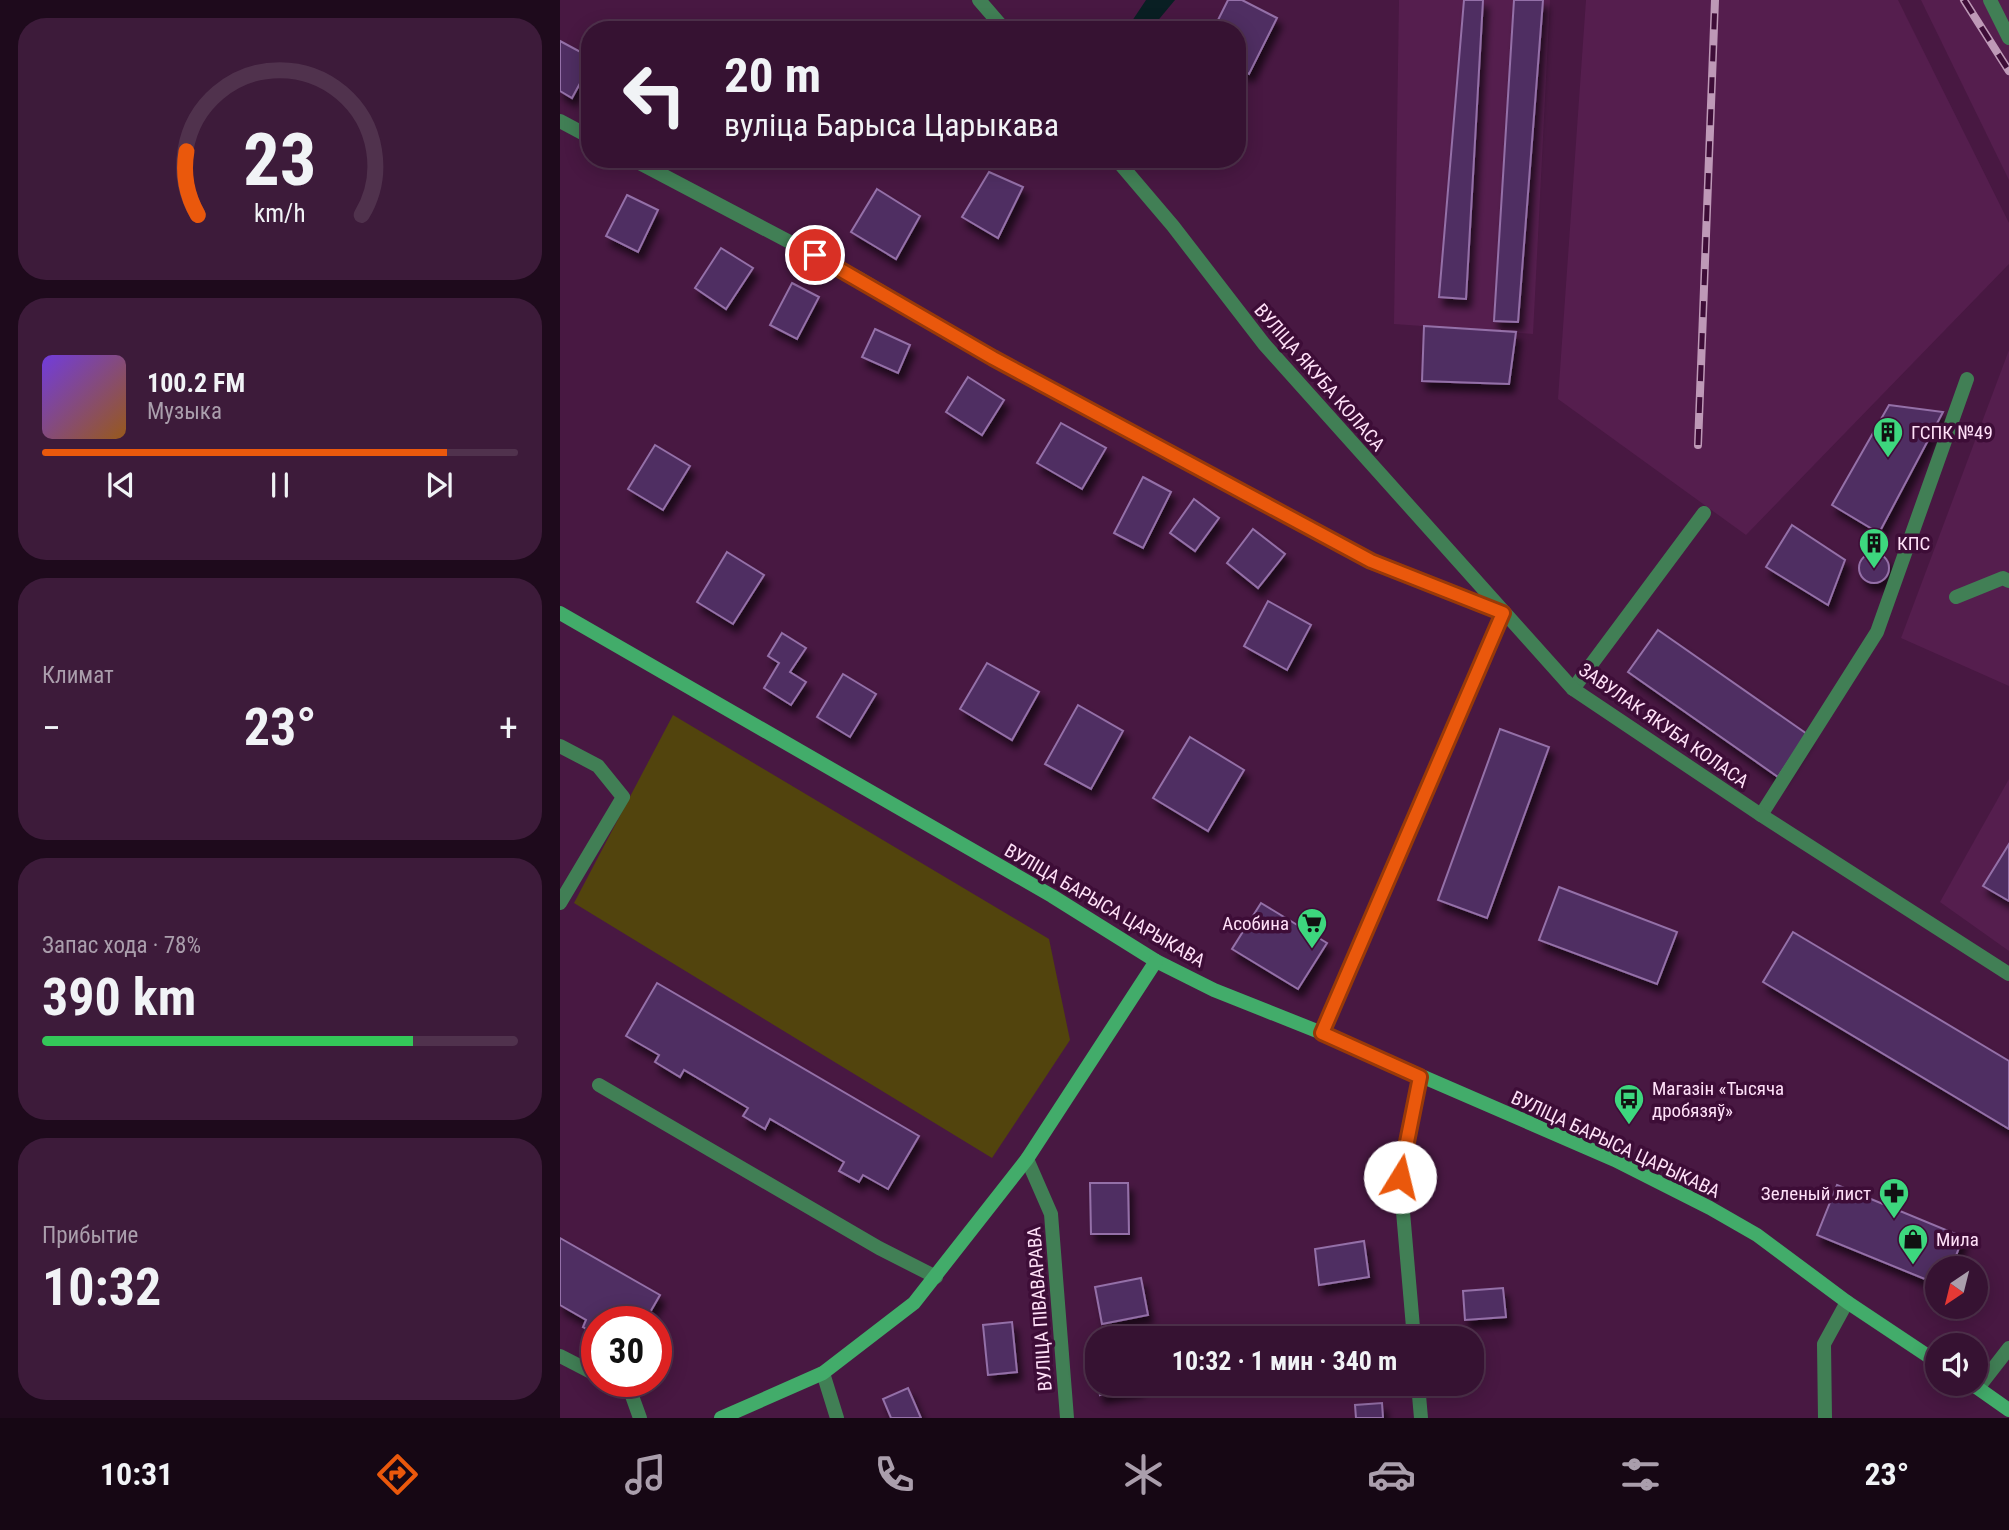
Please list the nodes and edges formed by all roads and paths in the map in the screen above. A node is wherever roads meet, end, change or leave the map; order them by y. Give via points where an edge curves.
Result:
1 (979, 0) edge
2 (1990, 0) edge
3 (997, 21) edge
4 (2009, 38) edge
5 (560, 121) edge
6 (581, 132) edge
7 (649, 168) edge
8 (1124, 168) edge
9 (1967, 379) dead end
10 (1704, 513) dead end
11 (2009, 581) edge
12 (1956, 597) dead end
13 (560, 613) edge
14 (1503, 613) junction
15 (1573, 689) junction
16 (560, 746) edge
17 (1761, 816) junction
18 (560, 903) edge
19 (1156, 961) junction
20 (2009, 974) edge
21 (1322, 1033) junction
22 (1420, 1077) junction
23 (599, 1085) dead end
24 (1027, 1159) junction
25 (936, 1277) junction
26 (1847, 1302) junction
27 (1413, 1326) edge
28 (2009, 1348) edge
29 (1925, 1354) edge
30 (560, 1356) edge
31 (581, 1367) edge
32 (1988, 1371) edge
33 (823, 1373) junction
34 (1988, 1395) edge
35 (1419, 1396) edge
36 (632, 1397) edge
37 (2009, 1410) edge
38 (640, 1418) edge
39 (721, 1418) edge
40 (836, 1418) edge
41 (1067, 1418) edge
42 (1421, 1418) edge
43 (1825, 1418) edge

1 - 3 street
2 - 4 street
5 - 6 street
7 - 14 street, ЗАВУЛАК ЯКУБА КОЛАСА via 1371,561
8 - 14 street, ВУЛІЦА ЯКУБА КОЛАСА via 1264,344
9 - 17 street via 1877,632
10 - 15 street
11 - 12 street via 2003,578
13 - 19 main road, ВУЛІЦА БАРЫСА ЦАРЫКАВА via 1040,889
14 - 15 street, ЗАВУЛАК ЯКУБА КОЛАСА
14 - 21 street
15 - 17 street, ЗАВУЛАК ЯКУБА КОЛАСА
16 - 18 street via 598,766 623,797
17 - 20 street, ЗАВУЛАК ЯКУБА КОЛАСА
19 - 21 main road, ВУЛІЦА БАРЫСА ЦАРЫКАВА via 1214,990
19 - 24 main road
21 - 22 main road, ВУЛІЦА БАРЫСА ЦАРЫКАВА
22 - 26 main road, ВУЛІЦА БАРЫСА ЦАРЫКАВА via 1615,1160 1710,1208 1757,1235
22 - 27 street via 1400,1177
23 - 25 street
24 - 25 main road
24 - 41 street, ВУЛІЦА ПІВАВАРАВА via 1051,1214
25 - 33 main road via 904,1312
26 - 29 main road, ВУЛІЦА БАРЫСА ЦАРЫКАВА
26 - 43 street via 1824,1344
28 - 32 street
30 - 31 street
33 - 39 main road
33 - 40 street
34 - 37 main road
35 - 42 street
36 - 38 street

